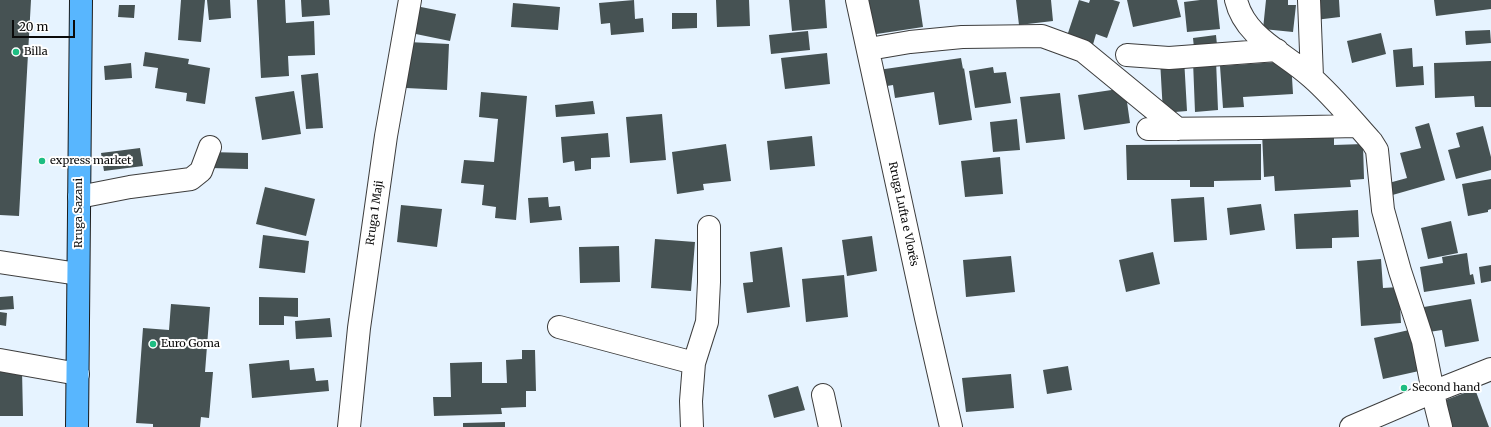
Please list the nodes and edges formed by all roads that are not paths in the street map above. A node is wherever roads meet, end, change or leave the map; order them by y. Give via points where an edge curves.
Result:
1 (81, 0) edge
2 (410, 0) edge
3 (857, 0) edge
4 (1236, 0) edge
5 (1309, 0) edge
6 (868, 49) junction
7 (1277, 50) junction
8 (1127, 55) dead end
9 (1312, 77) junction
10 (1357, 126) junction
11 (1148, 129) dead end
12 (1178, 129) junction
13 (210, 147) dead end
14 (79, 197) junction
15 (710, 227) dead end
16 (0, 262) edge
17 (78, 274) junction
18 (559, 327) dead end
19 (0, 360) edge
20 (694, 363) junction
21 (1491, 369) edge
22 (78, 374) junction
23 (1433, 392) junction
24 (823, 395) dead end
25 (77, 427) edge
26 (349, 427) edge
27 (692, 427) edge
28 (830, 427) edge
29 (951, 427) edge
30 (1352, 427) edge
31 (1441, 427) edge

1 - 14 main road, Rruga Sazani
2 - 26 street, Rruga 1 Maji via 383,151 359,328
3 - 6 street, Rruga Lufta e Vlorës
4 - 7 street via 1254,34
5 - 9 street
6 - 12 street via 962,37 1042,36 1083,51
6 - 29 street, Rruga Lufta e Vlorës
7 - 8 street via 1169,58
7 - 9 street
9 - 10 street
10 - 12 street
10 - 23 street via 1377,150 1383,210 1424,341
11 - 12 street
13 - 14 street via 201,171 191,179
14 - 17 main road, Rruga Sazani
15 - 20 street via 707,322
16 - 17 street
17 - 22 main road, Rruga Sazani
18 - 20 street
19 - 22 street
20 - 27 street
21 - 23 street
22 - 25 main road, Rruga Sazani
23 - 30 street
23 - 31 street
24 - 28 street

